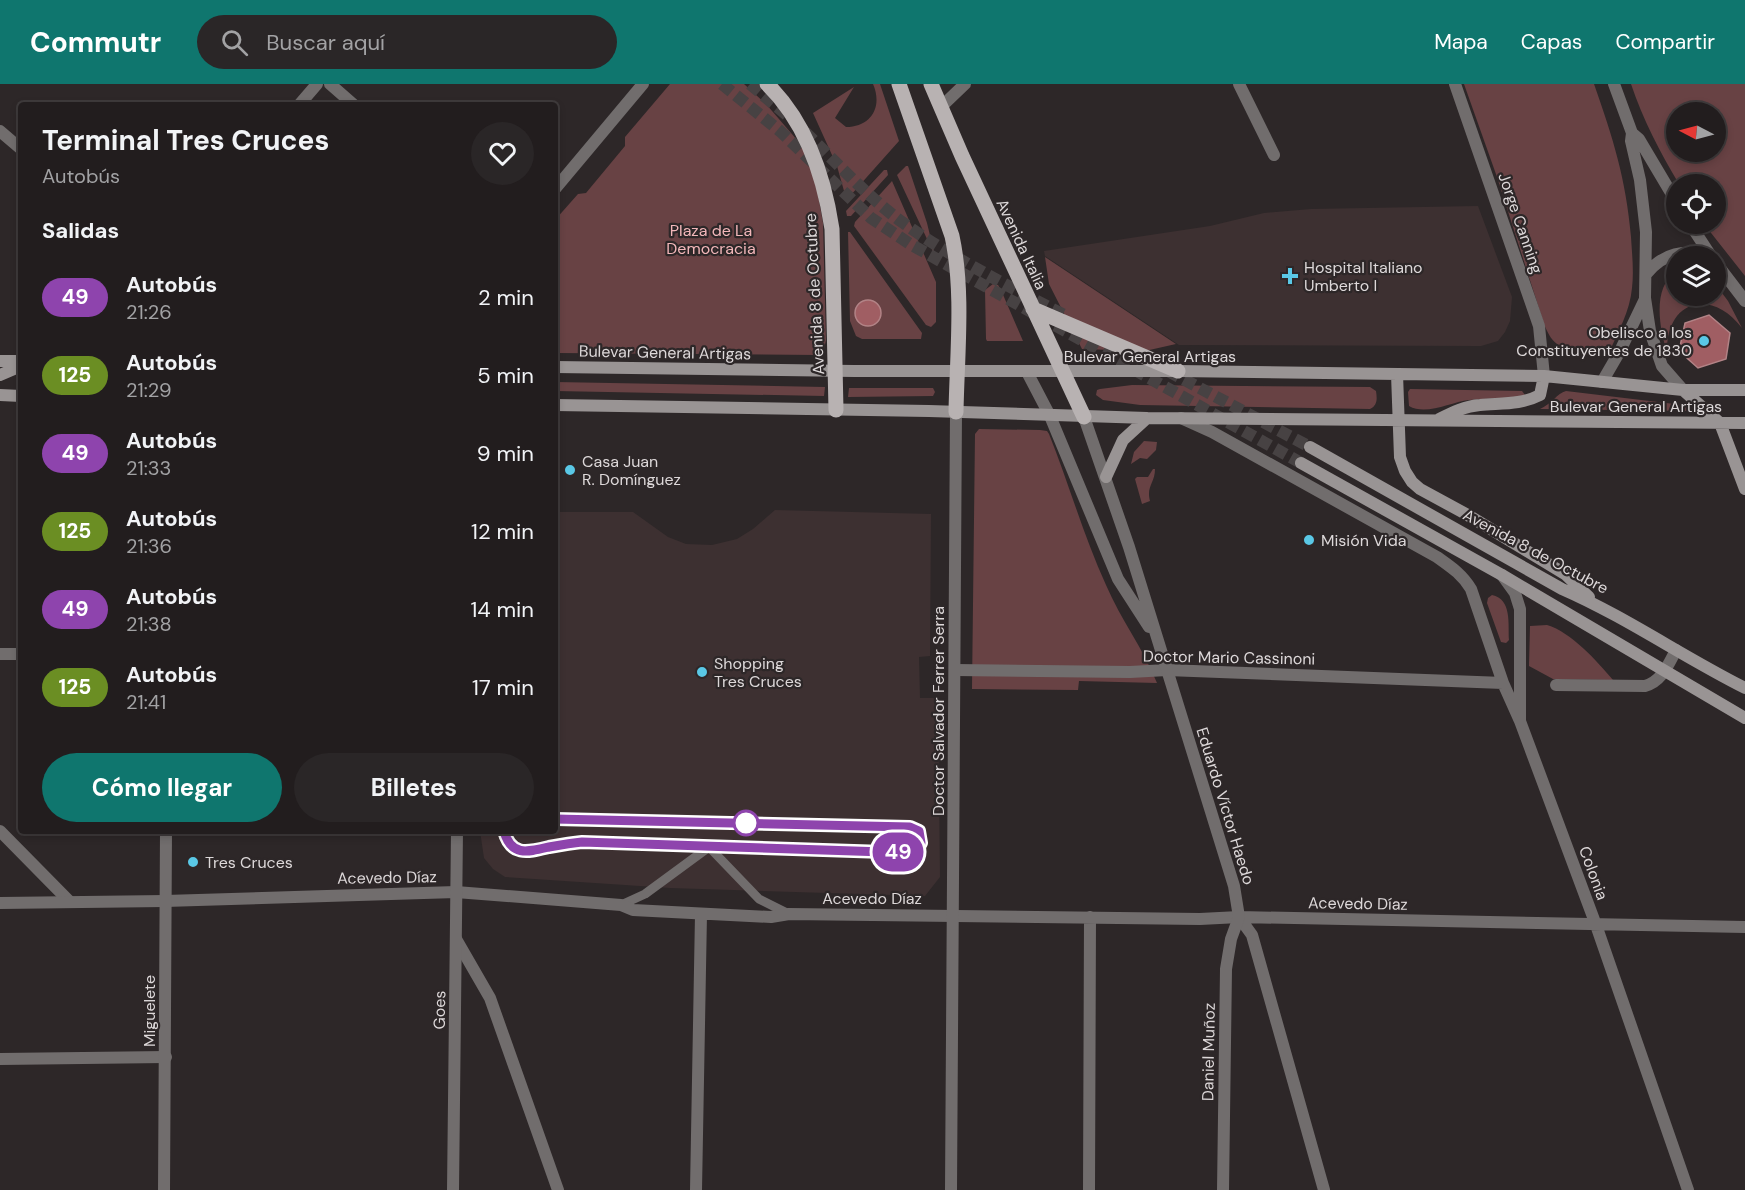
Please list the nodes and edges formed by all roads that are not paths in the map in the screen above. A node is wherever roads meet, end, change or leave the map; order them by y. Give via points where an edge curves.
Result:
1 (317, 84) edge
2 (330, 84) edge
3 (643, 84) edge
4 (767, 84) edge
5 (898, 84) edge
6 (931, 84) edge
7 (965, 84) edge
8 (1239, 84) edge
9 (1455, 84) edge
10 (1614, 84) edge
11 (302, 102) edge
12 (351, 102) edge
13 (941, 107) junction
14 (0, 131) edge
15 (1632, 133) junction
16 (18, 146) edge
17 (1274, 155) dead end
18 (1666, 184) edge
19 (558, 185) edge
20 (1666, 257) edge
21 (1647, 273) junction
22 (1726, 276) edge
23 (1645, 298) junction
24 (1745, 301) edge
25 (1033, 309) junction
26 (0, 361) edge
27 (18, 364) edge
28 (18, 366) edge
29 (558, 368) edge
30 (836, 371) junction
31 (956, 371) junction
32 (1178, 371) junction
33 (1027, 372) junction
34 (1062, 372) junction
35 (1397, 374) junction
36 (0, 375) edge
37 (1544, 376) junction
38 (1602, 382) junction
39 (1683, 390) junction
40 (1745, 390) edge
41 (0, 395) edge
42 (18, 396) edge
43 (558, 405) edge
44 (836, 410) junction
45 (956, 412) junction
46 (1050, 416) junction
47 (1084, 417) junction
48 (1147, 418) junction
49 (1180, 418) junction
50 (1399, 420) junction
51 (1437, 420) junction
52 (1720, 423) junction
53 (1745, 423) edge
54 (1310, 447) tunnel mouth
55 (1301, 462) tunnel mouth
56 (1106, 477) junction
57 (1745, 489) edge
58 (1502, 575) junction
59 (1597, 604) junction
60 (1157, 637) junction
61 (1676, 650) junction
62 (0, 654) edge
63 (18, 654) edge
64 (955, 669) junction
65 (1167, 670) junction
66 (1664, 671) junction
67 (1503, 683) junction
68 (1556, 685) dead end
69 (1743, 685) edge
70 (1745, 718) edge
71 (1520, 721) junction
72 (558, 819) edge
73 (0, 831) edge
74 (166, 834) edge
75 (457, 834) edge
76 (505, 834) edge
77 (709, 847) junction
78 (456, 892) junction
79 (165, 901) junction
80 (70, 902) junction
81 (0, 903) edge
82 (621, 905) junction
83 (701, 914) junction
84 (789, 914) junction
85 (954, 915) junction
86 (1090, 917) junction
87 (1239, 917) junction
88 (1596, 925) junction
89 (1745, 927) edge
90 (456, 939) junction
91 (166, 1057) junction
92 (0, 1059) edge
93 (164, 1190) edge
94 (453, 1190) edge
95 (558, 1190) edge
96 (696, 1190) edge
97 (951, 1190) edge
98 (1089, 1190) edge
99 (1223, 1190) edge
100 (1324, 1190) edge
101 (1688, 1190) edge

1 - 11 street
2 - 12 street
3 - 19 street
4 - 30 main road, Avenida 8 de Octubre via 789,111 813,152 825,190 832,229
5 - 31 main road via 957,258
6 - 13 main road, Avenida Italia
7 - 13 street
8 - 17 street
9 - 37 street, Jorge Canning via 1539,326
10 - 15 street
13 - 25 main road, Avenida Italia
14 - 16 street
15 - 18 street
15 - 21 street via 1644,214
20 - 21 street
21 - 23 street
22 - 24 street
23 - 38 street
23 - 39 street via 1658,356 1668,375
25 - 32 main road
25 - 34 main road, Avenida Italia
26 - 27 main road
28 - 36 main road
29 - 30 main road, Bulevar General Artigas
30 - 31 main road, Bulevar General Artigas
30 - 44 main road, Avenida 8 de Octubre
31 - 33 main road, Bulevar General Artigas
31 - 45 main road
32 - 34 main road, Bulevar General Artigas
32 - 35 main road, Bulevar General Artigas
33 - 34 main road, Bulevar General Artigas
33 - 46 street, Eduardo Víctor Haedo
34 - 47 main road, Avenida Italia
35 - 37 main road, Bulevar General Artigas
35 - 50 main road
37 - 38 main road, Bulevar General Artigas
37 - 51 main road via 1540,395 1529,401 1458,409
38 - 39 main road, Bulevar General Artigas
39 - 40 main road, Bulevar General Artigas
39 - 52 main road
41 - 42 main road
43 - 44 main road, Bulevar General Artigas
44 - 45 main road, Bulevar General Artigas
45 - 46 main road, Bulevar General Artigas
45 - 64 street, Doctor Salvador Ferrer Serra
46 - 47 main road, Bulevar General Artigas
46 - 60 street, Eduardo Víctor Haedo via 1118,579
47 - 48 main road, Bulevar General Artigas
47 - 56 street, Eduardo Víctor Haedo
48 - 49 main road, Bulevar General Artigas
48 - 56 main road via 1123,440
49 - 50 main road, Bulevar General Artigas
49 - 67 street, Colonia via 1219,436 1458,572 1471,590
50 - 51 main road, Bulevar General Artigas
50 - 59 main road via 1400,457 1412,482 1565,574
51 - 52 main road, Bulevar General Artigas
52 - 53 main road, Bulevar General Artigas
52 - 57 main road
54 - 59 main road, Avenida 8 de Octubre via 1562,589
55 - 58 main road
56 - 60 street, Eduardo Víctor Haedo
58 - 66 main road
58 - 71 street via 1515,593 1520,609
59 - 61 main road, Avenida 8 de Octubre
60 - 65 street, Eduardo Víctor Haedo
61 - 66 street
61 - 69 main road, Avenida 8 de Octubre
62 - 63 street
64 - 65 street, Doctor Mario Cassinoni
64 - 85 street, Doctor Salvador Ferrer Serra
65 - 67 street, Doctor Mario Cassinoni
65 - 87 street, Eduardo Víctor Haedo via 1234,886
66 - 68 street via 1645,686
66 - 70 main road
67 - 71 street, Colonia
71 - 88 street, Colonia
72 - 77 lane via 910,827 919,831 921,843 915,853
73 - 80 street
74 - 79 street, Miguelete
75 - 78 street, Goes
76 - 77 lane via 507,842 518,850 534,852 582,842
77 - 82 lane via 645,894
77 - 84 lane via 759,899
78 - 79 street, Acevedo Díaz
78 - 82 street, Acevedo Díaz
78 - 90 street, Goes
79 - 80 street, Acevedo Díaz
79 - 91 street, Miguelete
80 - 81 street, Acevedo Díaz
82 - 83 street, Acevedo Díaz via 633,910
83 - 84 street, Acevedo Díaz
83 - 96 street
84 - 85 street, Acevedo Díaz
85 - 86 street, Acevedo Díaz
85 - 97 street, Doctor Salvador Ferrer Serra
86 - 87 street, Acevedo Díaz
86 - 98 street
87 - 88 street, Acevedo Díaz
87 - 99 street, Daniel Muñoz via 1226,969
87 - 100 street, Eduardo Víctor Haedo via 1252,935
88 - 89 street, Acevedo Díaz
88 - 101 street, Colonia
90 - 94 street, Goes
90 - 95 street via 490,998
91 - 92 street
91 - 93 street, Miguelete

